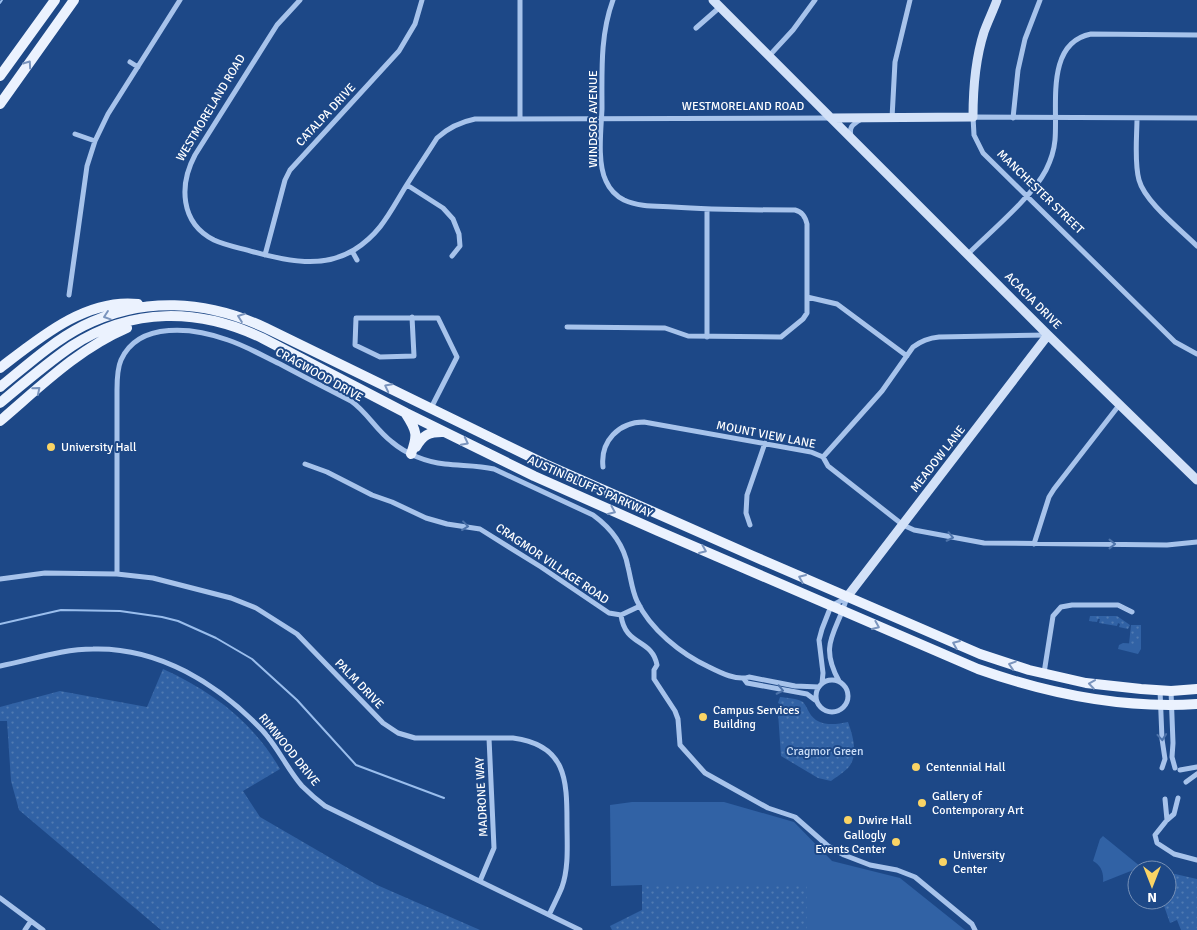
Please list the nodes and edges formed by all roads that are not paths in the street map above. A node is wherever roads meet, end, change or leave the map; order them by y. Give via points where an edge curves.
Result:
1 (55, 0) edge
2 (74, 0) edge
3 (180, 0) edge
4 (300, 0) edge
5 (422, 0) edge
6 (520, 0) edge
7 (613, 0) edge
8 (713, 0) edge
9 (815, 0) edge
10 (910, 0) edge
11 (998, 0) edge
12 (1040, 0) edge
13 (720, 7) junction
14 (696, 28) dead end
15 (1197, 34) edge
16 (768, 56) junction
17 (130, 62) dead end
18 (138, 67) junction
19 (0, 76) edge
20 (0, 104) edge
21 (973, 117) junction
22 (832, 118) junction
23 (862, 118) junction
24 (892, 118) junction
25 (1013, 118) junction
26 (1055, 118) junction
27 (1137, 118) junction
28 (1197, 118) edge
29 (520, 119) junction
30 (602, 119) junction
31 (75, 134) dead end
32 (852, 139) junction
33 (95, 142) junction
34 (406, 185) junction
35 (1026, 196) junction
36 (707, 210) junction
37 (1197, 246) edge
38 (352, 251) junction
39 (968, 254) junction
40 (265, 255) junction
41 (452, 256) dead end
42 (357, 260) dead end
43 (69, 295) dead end
44 (807, 298) junction
45 (154, 306) junction
46 (145, 318) junction
47 (412, 318) junction
48 (567, 327) dead end
49 (1048, 335) junction
50 (707, 337) junction
51 (1197, 354) edge
52 (907, 356) junction
53 (0, 368) edge
54 (0, 387) edge
55 (0, 402) edge
56 (1120, 403) junction
57 (431, 409) junction
58 (406, 413) junction
59 (0, 421) edge
60 (445, 432) junction
61 (765, 443) junction
62 (411, 454) junction
63 (823, 457) junction
64 (305, 464) dead end
65 (603, 467) dead end
66 (1197, 480) edge
67 (750, 525) dead end
68 (903, 525) junction
69 (1197, 542) edge
70 (1034, 544) junction
71 (117, 574) junction
72 (0, 579) edge
73 (847, 597) junction
74 (640, 606) junction
75 (831, 606) junction
76 (843, 612) junction
77 (1132, 612) dead end
78 (621, 615) junction
79 (0, 666) edge
80 (1044, 674) junction
81 (744, 679) junction
82 (839, 681) junction
83 (820, 685) junction
84 (1197, 689) edge
85 (1160, 690) junction
86 (1171, 691) junction
87 (816, 701) junction
88 (1197, 704) edge
89 (1160, 706) junction
90 (1172, 706) junction
91 (489, 738) junction
92 (1197, 767) edge
93 (1162, 768) dead end
94 (1197, 774) edge
95 (1186, 782) dead end
96 (1178, 798) dead end
97 (1165, 799) dead end
98 (1167, 820) junction
99 (1197, 860) edge
100 (480, 881) junction
101 (0, 898) edge
102 (549, 915) junction
103 (31, 921) junction
104 (25, 930) edge
105 (43, 930) edge
106 (580, 930) edge
107 (975, 930) edge

1 - 19 main road
20 -> 2 main road
3 - 18 street
4 - 40 street, WESTMORELAND ROAD via 277,25 195,155 185,177 184,196 197,227 214,240
5 - 40 street, CATALPA DRIVE via 415,24 400,51 290,170
6 - 29 street
7 - 30 street, WINDSOR AVENUE via 603,43
8 - 13 street, ACACIA DRIVE
9 - 16 street
10 - 24 street via 895,62
11 - 21 street, MANCHESTER STREET via 977,58
12 - 25 street via 1025,39
13 - 14 street
13 - 16 street, ACACIA DRIVE
15 - 26 street via 1091,34 1077,39 1065,50 1060,63
16 - 22 street, ACACIA DRIVE
17 - 18 street
18 - 33 street via 108,114
21 - 24 street, WESTMORELAND ROAD
21 - 25 street, WESTMORELAND ROAD
21 - 35 street, MANCHESTER STREET via 976,142 983,153
22 - 23 street, WESTMORELAND ROAD
22 - 30 street, WESTMORELAND ROAD
22 - 32 street, ACACIA DRIVE
23 - 24 street, WESTMORELAND ROAD
23 - 32 street via 852,125
25 - 26 street, WESTMORELAND ROAD
26 - 27 street, WESTMORELAND ROAD
26 - 35 street via 1050,161
27 - 28 street, WESTMORELAND ROAD
27 - 37 street via 1137,170 1141,186 1148,198
29 - 30 street, WESTMORELAND ROAD
29 - 34 street, WESTMORELAND ROAD via 475,118 457,123 437,138
30 - 36 street, WINDSOR AVENUE via 603,174 616,196 641,205
31 - 33 street
32 - 39 street, ACACIA DRIVE
33 - 43 street via 87,166
34 - 38 street, WESTMORELAND ROAD via 377,232
34 - 41 street via 443,208 453,219 460,246
35 - 39 street
35 - 51 street, MANCHESTER STREET via 1175,342
36 - 44 street, WINDSOR AVENUE via 801,212 807,224
36 - 50 street
38 - 40 street, WESTMORELAND ROAD via 315,262
38 - 42 street
39 - 49 street, ACACIA DRIVE
44 - 50 street via 803,319 781,336
44 - 52 street via 837,304
45 - 53 main road via 121,303 87,312 51,330
45 -> 54 main road, AUSTIN BLUFFS PARKWAY via 109,315 82,326
57 -> 45 main road, AUSTIN BLUFFS PARKWAY via 248,319 199,306
46 - 55 main road, AUSTIN BLUFFS PARKWAY via 113,326 88,337 54,359
46 - 58 main road, AUSTIN BLUFFS PARKWAY via 180,316 230,325 262,338
59 -> 46 main road via 72,360
47 - 47 street via 356,318 355,345 380,357 414,356
47 - 57 street via 438,318 456,358
48 - 50 street via 665,328 688,336
49 - 52 street via 931,338 918,343
49 - 56 street, ACACIA DRIVE
49 - 68 street, MEADOW LANE
52 - 63 street via 882,391
56 - 66 street, ACACIA DRIVE
56 - 70 street via 1054,488
57 - 58 main road
73 -> 57 main road, AUSTIN BLUFFS PARKWAY via 545,464
58 - 60 main road, AUSTIN BLUFFS PARKWAY
58 - 62 main road via 416,432
60 - 62 main road via 425,435
60 -> 75 main road, AUSTIN BLUFFS PARKWAY via 590,501
61 - 63 street, MOUNT VIEW LANE
61 - 65 street, MOUNT VIEW LANE via 635,422 621,427 610,438 604,450
61 - 67 street via 745,503
62 - 71 street, CRAGWOOD DRIVE via 385,437 351,401 249,349 202,333 148,334 129,347 118,368
62 - 74 street, CRAGWOOD DRIVE via 440,463 494,469 593,515 619,542
63 - 68 street, MOUNT VIEW LANE via 828,466
64 -> 78 street, CRAGMOR VILLAGE ROAD via 420,515 447,524 480,529 600,608
68 -> 70 street, MOUNT VIEW LANE via 984,544
68 - 73 street, MEADOW LANE
70 -> 69 street, MOUNT VIEW LANE via 1167,545
71 - 72 street, PALM DRIVE via 45,573
71 - 91 street, PALM DRIVE via 153,578 217,594 268,615 297,634 383,723 398,733 415,738
73 - 75 street, MEADOW LANE
73 - 76 street, MEADOW LANE
80 -> 73 main road, AUSTIN BLUFFS PARKWAY via 980,654
74 - 78 street
74 - 81 street, CRAGWOOD DRIVE via 660,632 694,659 717,671
75 - 76 main road, AUSTIN BLUFFS PARKWAY
75 - 83 street via 819,640 823,673
76 - 82 street, MEADOW LANE via 829,647 830,662
76 -> 89 main road, AUSTIN BLUFFS PARKWAY via 1012,680 1086,699
77 - 80 street via 1118,605 1062,607 1053,616
78 - 107 street via 624,630 652,652 657,665 654,679 678,719 680,745 705,773 768,808 796,817 828,846 844,855 915,877 972,924
79 - 100 street, RIMWOOD DRIVE via 94,649 130,651 168,663 203,681 240,708 270,739 301,785 325,806
85 -> 80 main road, AUSTIN BLUFFS PARKWAY via 1086,683
81 - 83 street, CRAGWOOD DRIVE via 749,677 795,686
81 -> 87 street, CRAGWOOD DRIVE via 747,683 807,694
82 - 83 street via 830,680
82 - 87 street via 848,692 845,707 829,712
83 - 87 street
84 - 86 main road, AUSTIN BLUFFS PARKWAY
85 - 86 main road, AUSTIN BLUFFS PARKWAY
85 - 89 street
86 - 90 street
88 - 90 main road, AUSTIN BLUFFS PARKWAY
89 - 90 main road, AUSTIN BLUFFS PARKWAY
89 -> 93 street
90 - 92 street via 1172,757 1178,769
91 - 100 street, MADRONE WAY via 494,848
91 - 102 street, PALM DRIVE via 522,740 539,746 553,757 563,774 567,794 567,864 562,888
94 - 95 street
96 - 98 street via 1174,814
97 - 98 street
98 - 99 street via 1155,835 1157,843 1174,854
100 - 102 street, RIMWOOD DRIVE
101 - 103 street
102 - 106 street, RIMWOOD DRIVE
103 - 104 street
103 - 105 street

